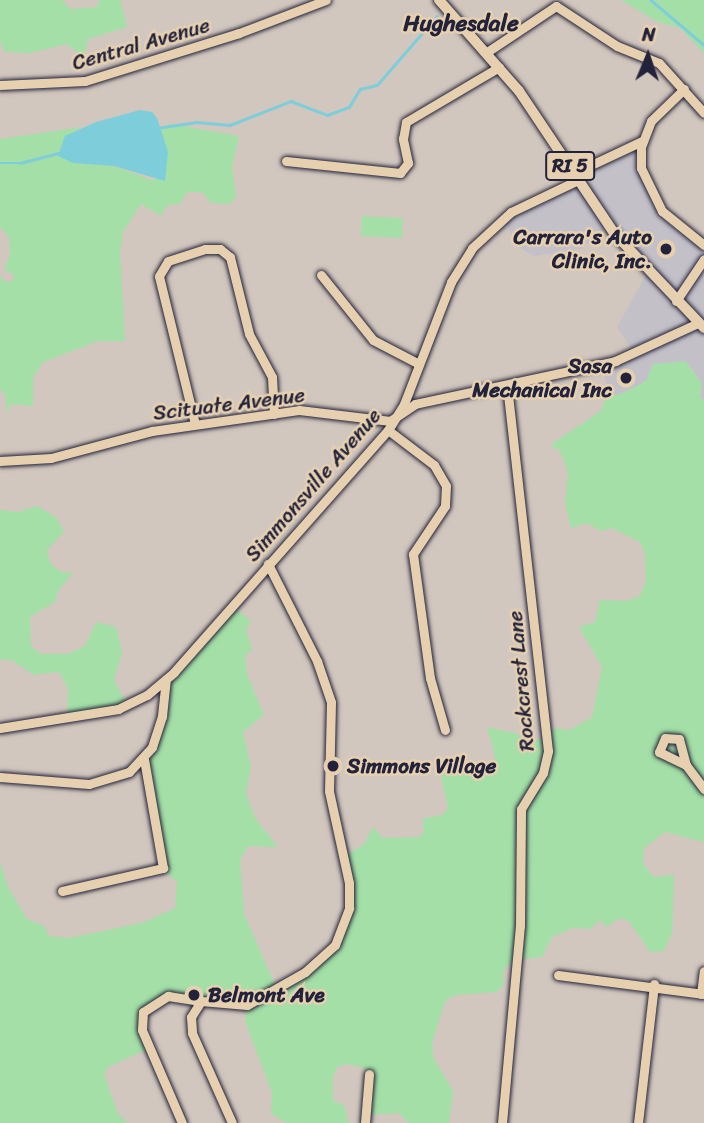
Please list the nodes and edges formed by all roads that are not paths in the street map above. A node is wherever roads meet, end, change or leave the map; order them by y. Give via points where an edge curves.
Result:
1 (326, 0) edge
2 (439, 0) edge
3 (487, 52) junction
4 (499, 67) junction
5 (0, 85) edge
6 (684, 89) junction
7 (704, 113) edge
8 (642, 141) junction
9 (286, 161) dead end
10 (576, 177) junction
11 (704, 245) edge
12 (704, 259) edge
13 (321, 275) dead end
14 (676, 301) junction
15 (701, 326) edge
16 (419, 364) junction
17 (507, 387) junction
18 (274, 414) junction
19 (396, 418) junction
20 (195, 424) junction
21 (388, 430) junction
22 (0, 461) edge
23 (268, 564) junction
24 (166, 680) junction
25 (0, 728) edge
26 (445, 730) dead end
27 (144, 759) junction
28 (686, 765) dead end
29 (0, 777) edge
30 (704, 789) edge
31 (61, 891) dead end
32 (704, 971) edge
33 (558, 975) dead end
34 (654, 984) junction
35 (702, 994) edge
36 (201, 1001) junction
37 (369, 1074) dead end
38 (182, 1123) edge
39 (232, 1123) edge
40 (365, 1123) edge
41 (502, 1123) edge
42 (638, 1123) edge

1 - 5 street, Central Avenue via 239,33 85,81
2 - 3 main road, RI 5
3 - 4 main road, RI 5
3 - 6 street via 556,6 617,46 659,63
4 - 9 street via 409,120 403,139 408,163 400,173
4 - 10 main road, RI 5
6 - 7 street
6 - 8 street via 651,121
8 - 10 street, Simmonsville Avenue
8 - 11 street via 640,168 652,196 680,229
10 - 14 main road, RI 5 via 614,233
10 - 16 street, Simmonsville Avenue via 511,212 472,248 451,282
12 - 14 street
13 - 16 street via 373,340
14 - 15 main road, RI 5
15 - 17 street, Scituate Avenue via 615,360
16 - 19 street, Simmonsville Avenue
17 - 19 street, Scituate Avenue via 415,404
17 - 41 street, Rockcrest Lane via 548,751 543,773 521,809 520,926
18 - 19 street, Scituate Avenue via 312,410 357,420
18 - 20 street, Scituate Avenue
18 - 20 street via 272,377 249,334 230,257 220,249 205,250 168,261 159,276
19 - 21 street, Simmonsville Avenue
20 - 22 street, Scituate Avenue via 51,458
21 - 23 street, Simmonsville Avenue
21 - 26 street via 434,465 446,486 446,503 414,554 430,678
23 - 24 street, Simmonsville Avenue
23 - 36 street via 317,661 331,702 329,791 349,883 349,908 335,946 305,972 247,1004
24 - 25 street, Simmonsville Avenue via 118,709
24 - 27 street via 162,716
27 - 29 street via 129,772 89,784
27 - 31 street via 163,868
28 - 30 street
32 - 35 street
33 - 34 street
34 - 35 street
34 - 42 street
36 - 38 street via 163,997 142,1016 142,1030
36 - 39 street via 191,1017 192,1033
37 - 40 street

